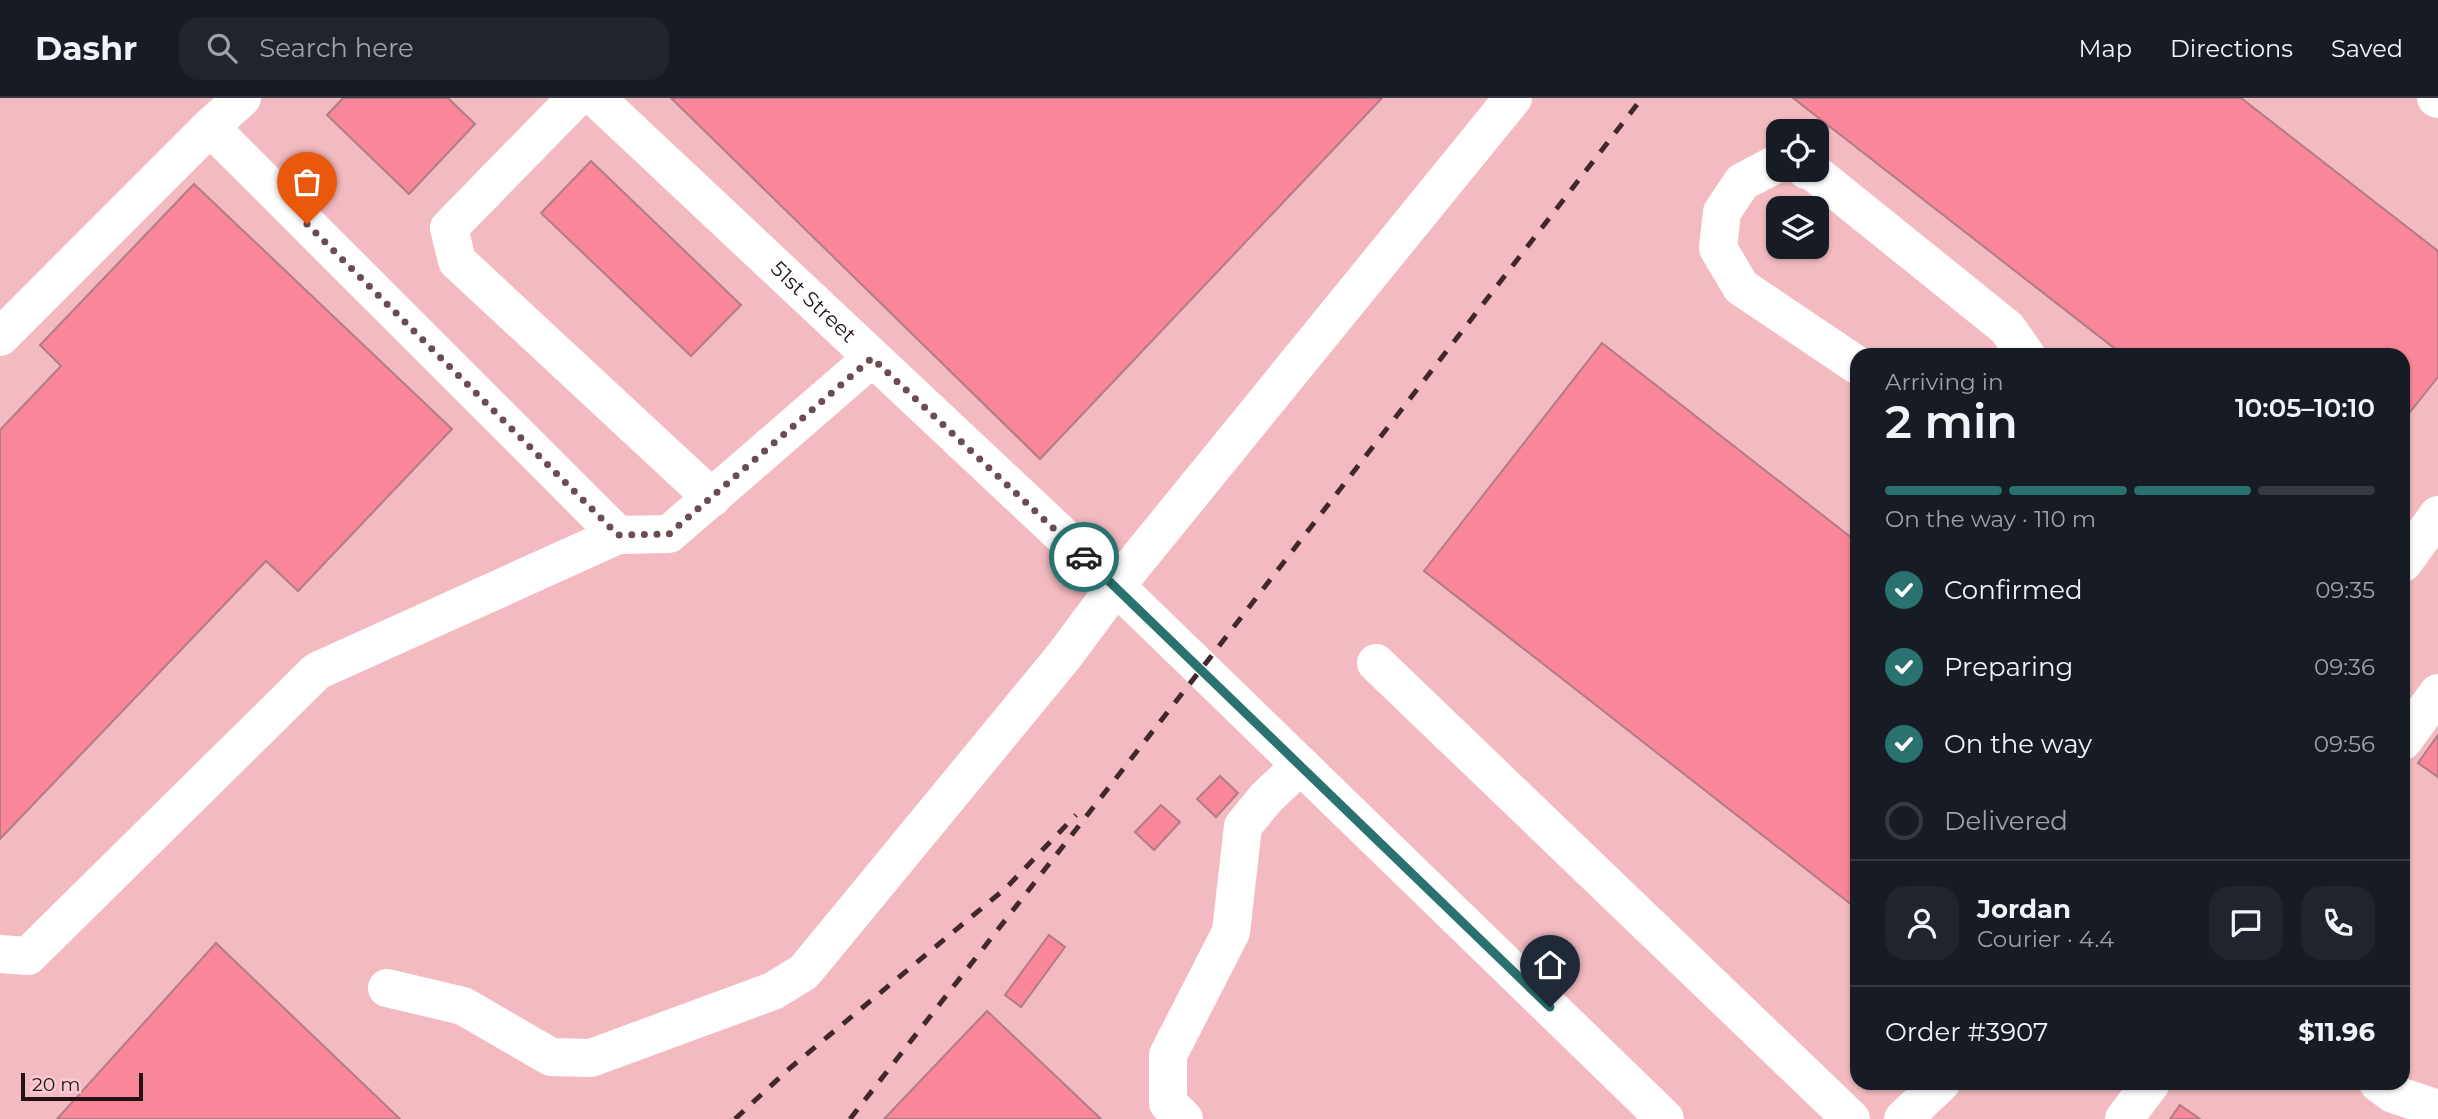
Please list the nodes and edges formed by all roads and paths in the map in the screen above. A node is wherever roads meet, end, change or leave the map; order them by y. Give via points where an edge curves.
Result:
1 (242, 98) edge
2 (576, 98) edge
3 (596, 98) edge
4 (1513, 98) edge
5 (209, 127) junction
6 (1766, 169) edge
7 (1826, 182) edge
8 (0, 337) edge
9 (2021, 348) edge
10 (872, 358) junction
11 (1850, 360) edge
12 (712, 498) junction
13 (2438, 516) edge
14 (618, 535) junction
15 (2410, 554) edge
16 (1116, 586) junction
17 (1376, 663) dead end
18 (2438, 693) edge
19 (2410, 731) edge
20 (1301, 765) junction
21 (0, 954) edge
22 (387, 988) dead end
23 (1934, 1090) edge
24 (2146, 1090) edge
25 (2388, 1090) edge
26 (2431, 1103) edge
27 (1184, 1119) edge
28 (1665, 1119) edge
29 (1851, 1119) edge
30 (1903, 1119) edge
31 (2124, 1119) edge

1 - 5 street
2 - 12 street via 449,228 457,261
3 - 10 street, 51st Street
4 - 16 street
5 - 8 street
5 - 14 street
6 - 11 street via 1742,182 1722,212 1718,248 1741,287
7 - 9 street via 2007,328
10 - 12 street
10 - 16 street, 51st Street
12 - 14 street via 669,534
13 - 15 street
14 - 21 street via 317,671 28,956
16 - 20 street, 51st Street
16 - 22 street via 1065,656 804,972 773,991 591,1058 551,1057 463,1006
17 - 29 street
18 - 19 street
20 - 27 street via 1243,826 1231,932 1168,1055 1168,1102
20 - 28 street, 51st Street
23 - 30 street
24 - 31 street
25 - 26 street

